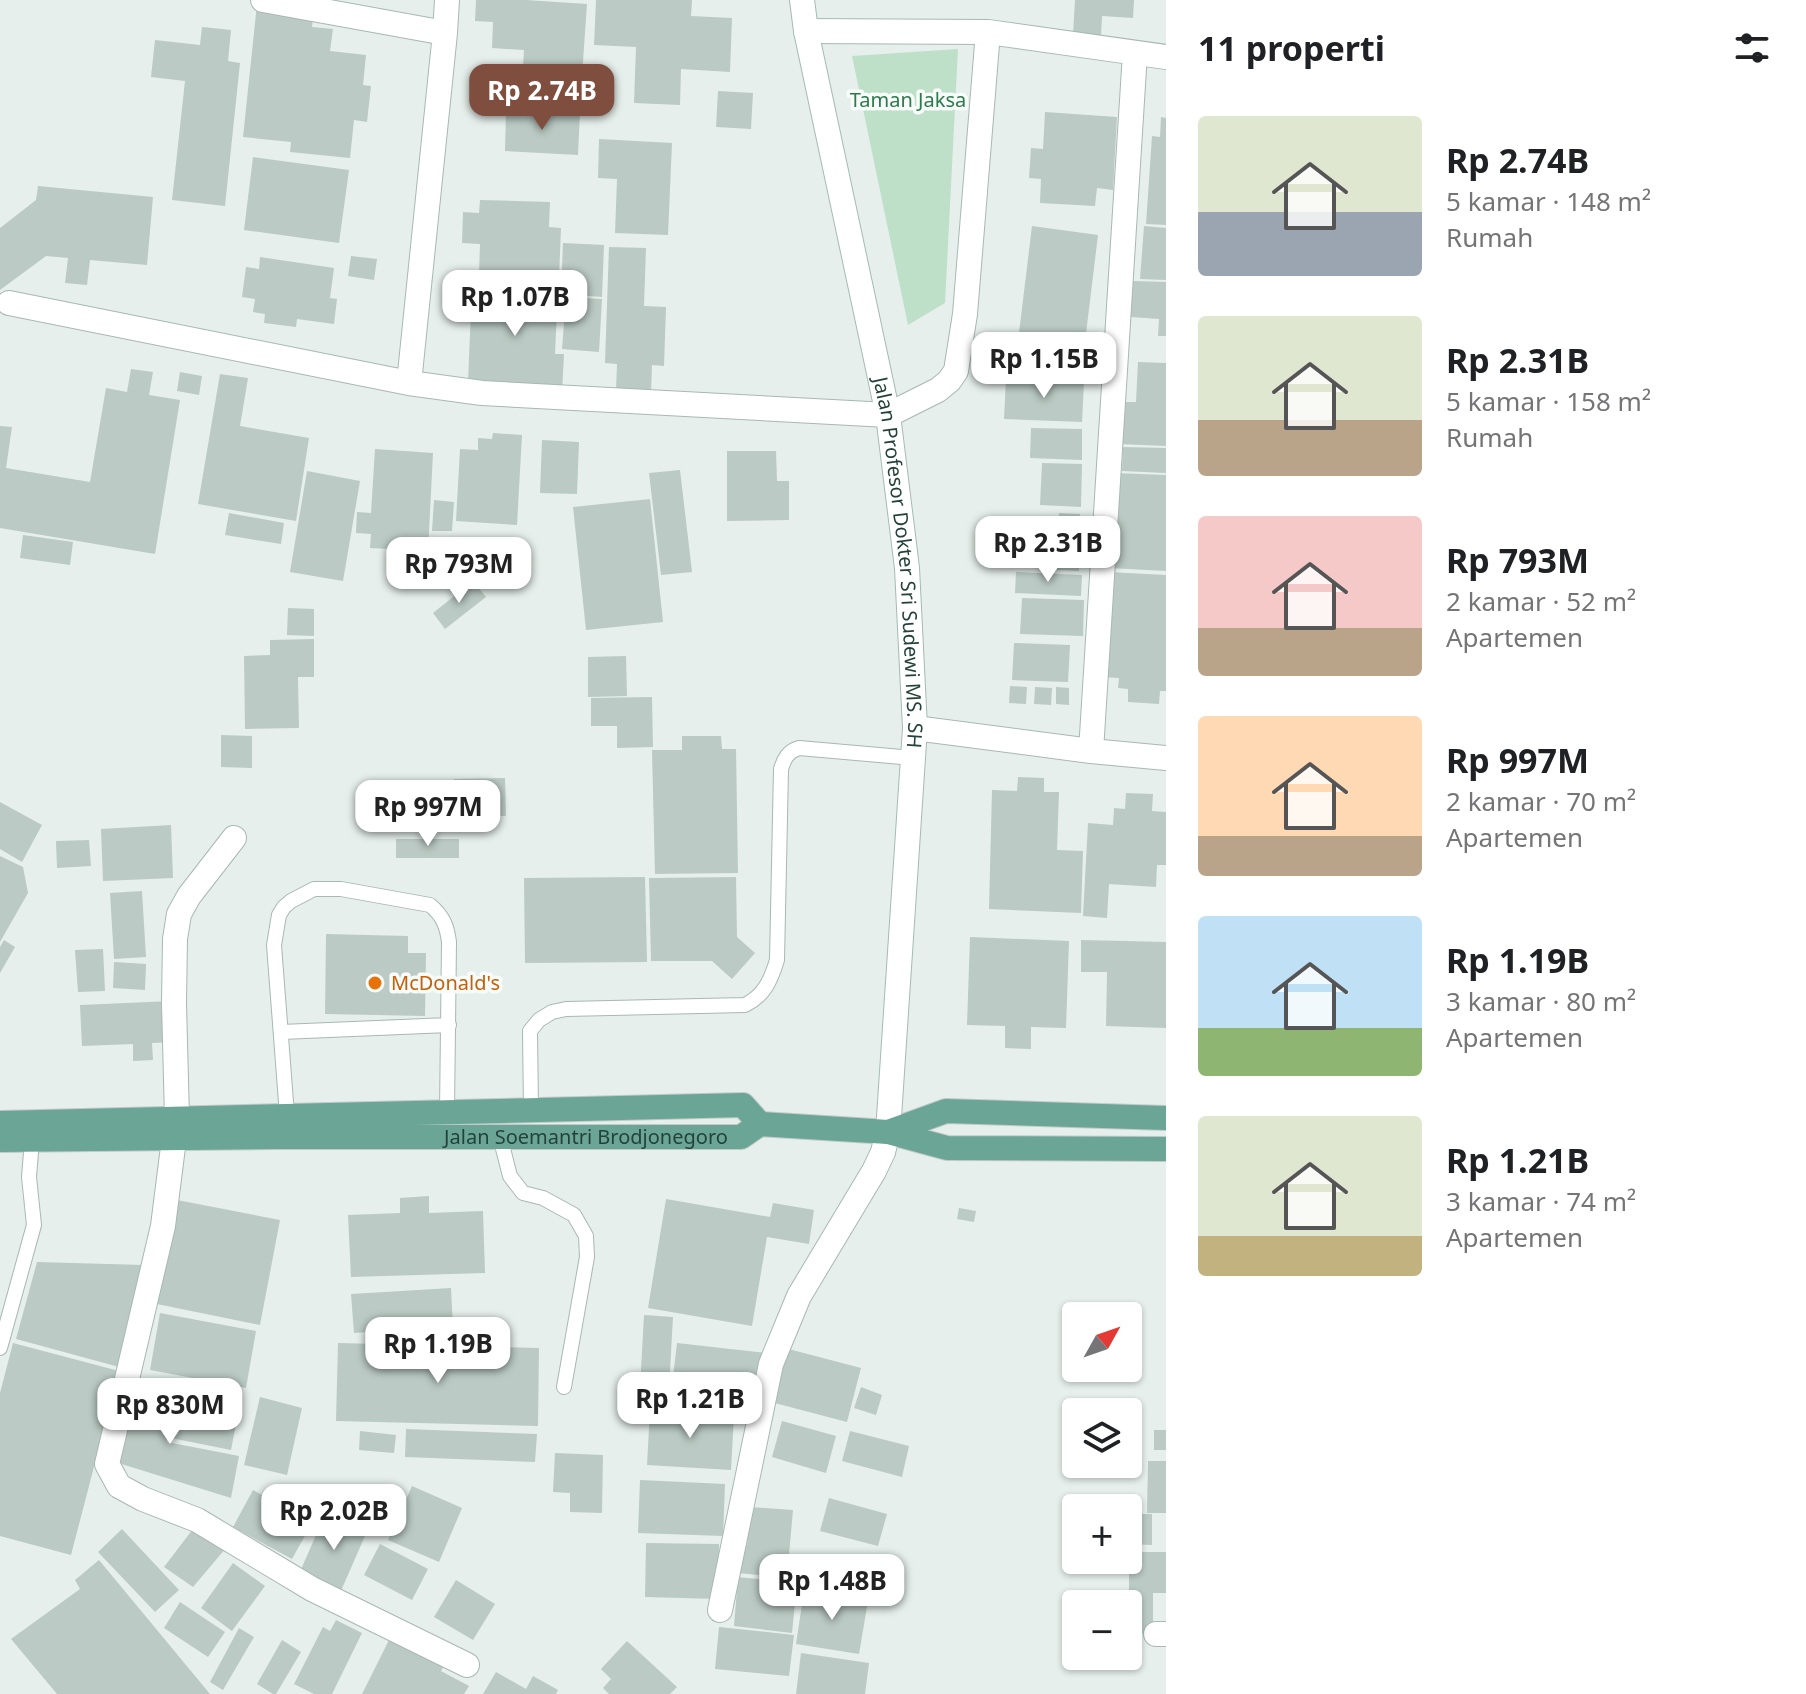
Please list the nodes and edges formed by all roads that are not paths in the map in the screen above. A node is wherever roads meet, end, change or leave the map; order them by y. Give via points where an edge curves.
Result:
1 (263, 0) edge
2 (447, 0) edge
3 (802, 0) edge
4 (806, 31) junction
5 (988, 32) junction
6 (445, 33) junction
7 (1135, 53) junction
8 (1166, 57) edge
9 (9, 303) dead end
10 (409, 383) junction
11 (888, 415) junction
12 (915, 728) junction
13 (1091, 751) junction
14 (913, 758) junction
15 (1166, 758) edge
16 (234, 838) dead end
17 (449, 1025) junction
18 (281, 1032) junction
19 (531, 1110) junction
20 (447, 1112) junction
21 (287, 1115) junction
22 (1166, 1118) edge
23 (0, 1123) edge
24 (760, 1124) junction
25 (176, 1129) junction
26 (888, 1132) junction
27 (500, 1137) junction
28 (0, 1140) edge
29 (32, 1140) junction
30 (1166, 1149) edge
31 (0, 1348) edge
32 (564, 1387) dead end
33 (720, 1610) dead end
34 (467, 1665) dead end

1 - 6 street
2 - 6 street
3 - 4 street, Jalan Profesor Dokter Sri Sudewi MS. SH
4 - 5 street
4 - 11 street, Jalan Profesor Dokter Sri Sudewi MS. SH
5 - 7 street
5 - 11 street via 956,371 938,390
6 - 10 street
7 - 8 street
7 - 13 street
9 - 10 street
10 - 11 street via 482,393
11 - 12 street, Jalan Profesor Dokter Sri Sudewi MS. SH via 907,568
12 - 13 street
12 - 14 street, Jalan Profesor Dokter Sri Sudewi MS. SH
13 - 15 street
14 - 19 lane via 799,748 788,754 781,769 777,960 772,979 745,1005 552,1012 530,1031
14 - 26 street, Jalan Profesor Dokter Sri Sudewi MS. SH
16 - 25 street via 179,914
17 - 18 lane
17 - 18 lane via 449,942 440,914 430,905 314,889 291,901 279,915 274,945
17 - 20 lane
18 - 21 lane
19 - 20 main road, Jalan Soemantri Brodjonegoro
19 - 24 main road, Jalan Soemantri Brodjonegoro via 743,1105
20 - 21 main road, Jalan Soemantri Brodjonegoro
21 - 25 main road, Jalan Soemantri Brodjonegoro
22 - 26 main road via 946,1111
23 - 25 main road, Jalan Soemantri Brodjonegoro
24 - 26 main road, Jalan Soemantri Brodjonegoro
24 - 27 main road, Jalan Soemantri Brodjonegoro via 741,1137
25 - 27 main road, Jalan Soemantri Brodjonegoro via 276,1137
25 - 29 main road, Jalan Soemantri Brodjonegoro
25 - 34 street via 163,1226 107,1464 119,1486 197,1520 312,1589
26 - 30 main road, Jalan Soemantri Brodjonegoro via 947,1148
26 - 33 street, Jalan Profesor Dokter Sri Sudewi MS. SH via 874,1171 799,1296 771,1364
27 - 32 lane via 510,1176 523,1193 574,1215 586,1236 587,1257
28 - 29 main road, Jalan Soemantri Brodjonegoro
29 - 31 lane via 34,1225

